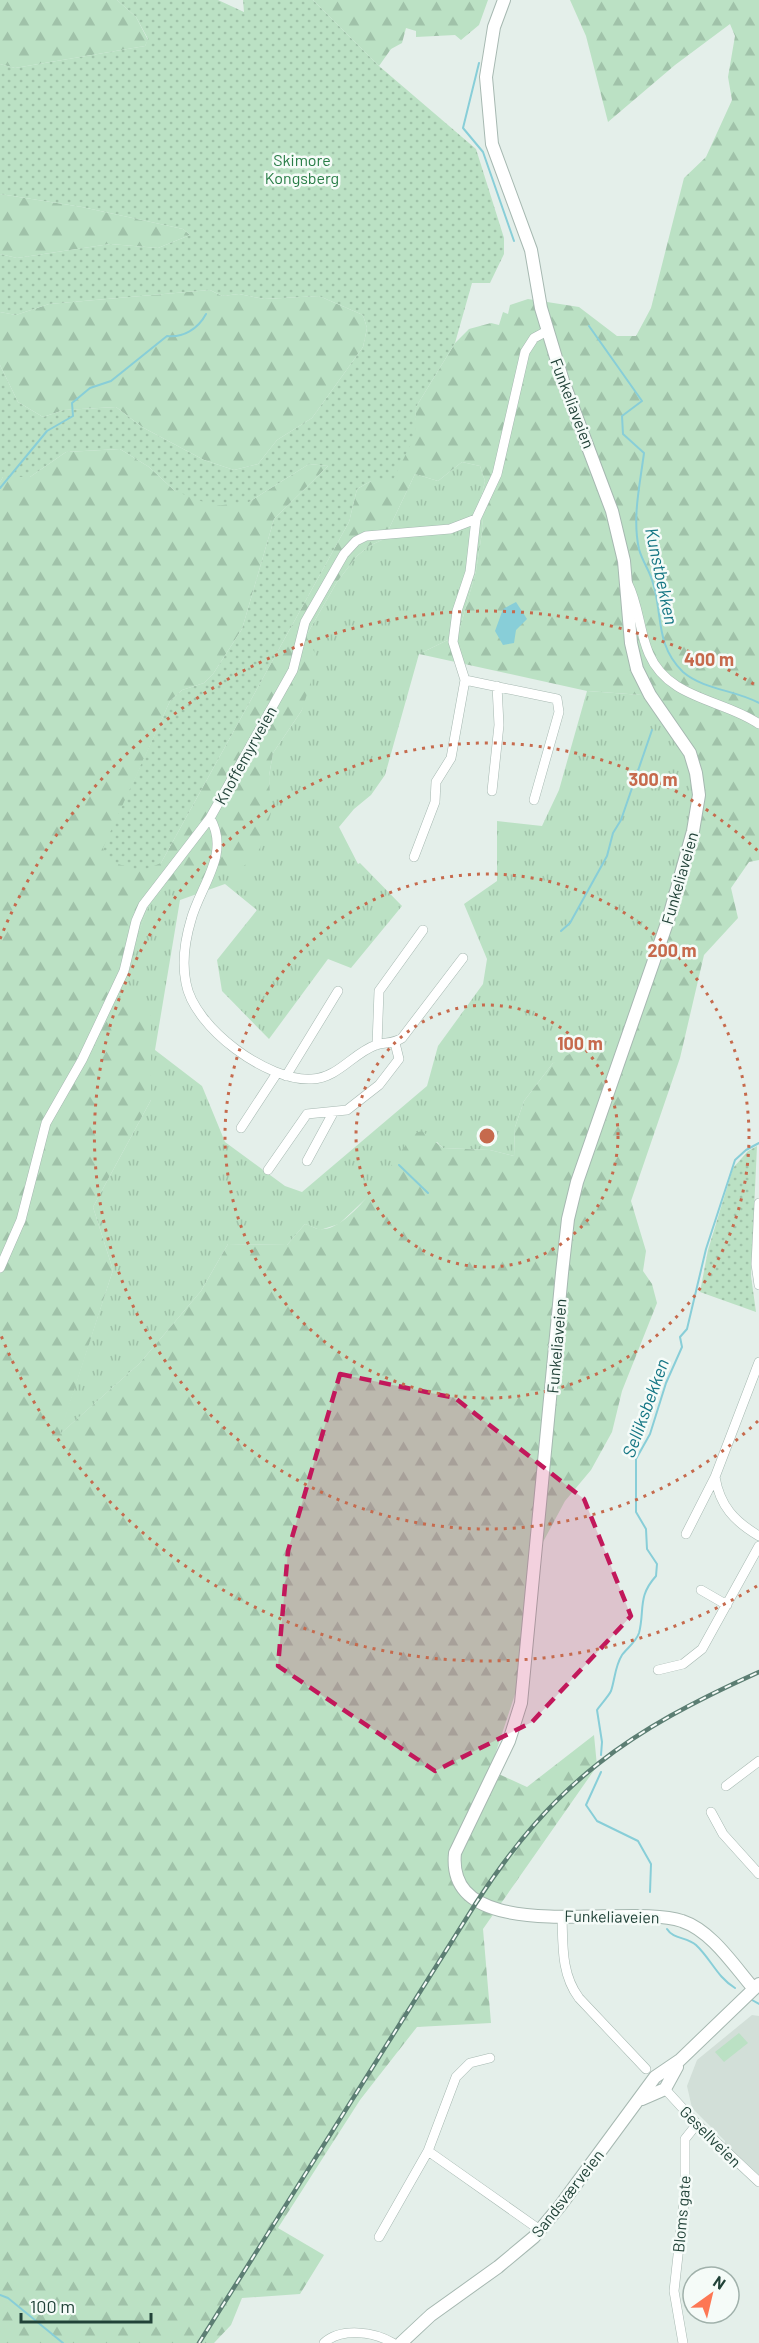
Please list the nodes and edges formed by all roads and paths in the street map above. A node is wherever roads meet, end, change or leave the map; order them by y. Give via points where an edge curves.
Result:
1 (504, 0) edge
2 (547, 331) junction
3 (476, 519) junction
4 (626, 581) junction
5 (465, 680) junction
6 (497, 686) junction
7 (759, 724) edge
8 (492, 791) dead end
9 (534, 800) dead end
10 (210, 818) junction
11 (414, 857) dead end
12 (423, 930) dead end
13 (463, 958) dead end
14 (338, 991) dead end
15 (395, 1043) junction
16 (377, 1045) junction
17 (281, 1075) junction
18 (333, 1113) junction
19 (241, 1128) dead end
20 (307, 1161) dead end
21 (268, 1170) dead end
22 (759, 1203) edge
23 (0, 1268) edge
24 (759, 1285) edge
25 (759, 1362) edge
26 (715, 1477) junction
27 (686, 1534) dead end
28 (759, 1536) edge
29 (759, 1546) edge
30 (700, 1590) dead end
31 (727, 1605) junction
32 (658, 1670) dead end
33 (759, 1761) edge
34 (726, 1786) dead end
35 (711, 1812) dead end
36 (759, 1874) edge
37 (556, 1915) junction
38 (756, 1987) edge
39 (490, 2058) dead end
40 (646, 2069) dead end
41 (661, 2083) junction
42 (697, 2124) junction
43 (428, 2151) junction
44 (759, 2182) edge
45 (540, 2230) junction
46 (379, 2237) dead end
47 (324, 2343) edge
48 (393, 2343) edge
49 (401, 2343) edge
50 (683, 2343) edge

1 - 2 street, Funkeliaveien via 489,49 489,127 531,250
2 - 3 street via 534,338 525,352 497,474
2 - 4 street, Funkeliaveien via 612,510
3 - 5 street via 470,572 457,611 453,642
3 - 10 street, Knoffemyrveien via 450,529 375,534 356,541 344,554 305,622 293,670
4 - 7 street via 635,598 649,655 662,674 693,696
4 - 37 street, Funkeliaveien via 637,669 690,753 698,806 668,920 571,1206 521,1704 510,1741 462,1841 463,1868 473,1887 505,1906
5 - 6 street
5 - 11 street via 451,758 436,782 435,802
6 - 8 street via 499,725
6 - 9 street via 557,699 558,712
10 - 17 street via 217,829 218,848 211,876 191,920 184,956 186,985 201,1015 233,1048
10 - 23 street, Knoffemyrveien via 143,904 124,971 82,1060 46,1123 21,1220
12 - 16 street via 379,991
13 - 15 street
14 - 17 street
15 - 16 street
15 - 18 street via 399,1059 387,1076 354,1106
16 - 17 street via 330,1075 314,1079
17 - 19 street
18 - 20 street
18 - 21 street via 308,1114
22 - 24 street
25 - 26 street
26 - 27 street
26 - 28 street via 719,1497 728,1510
29 - 31 street
30 - 31 street
31 - 32 street via 698,1653 683,1664
33 - 34 street
35 - 36 street via 723,1834
37 - 38 street, Funkeliaveien via 653,1915 686,1922 707,1936
37 - 40 street via 570,1985
38 - 41 street, Sandsværveien
39 - 43 street via 470,2063 456,2076
41 - 42 street, Gesellveien
41 - 45 street, Sandsværveien via 638,2100
42 - 44 street, Gesellveien
42 - 50 street, Bloms gate via 685,2139 685,2193 674,2291
43 - 45 street
43 - 46 street
45 - 49 street, Sandsværveien via 505,2261 425,2319
47 - 48 street via 351,2333 378,2336

